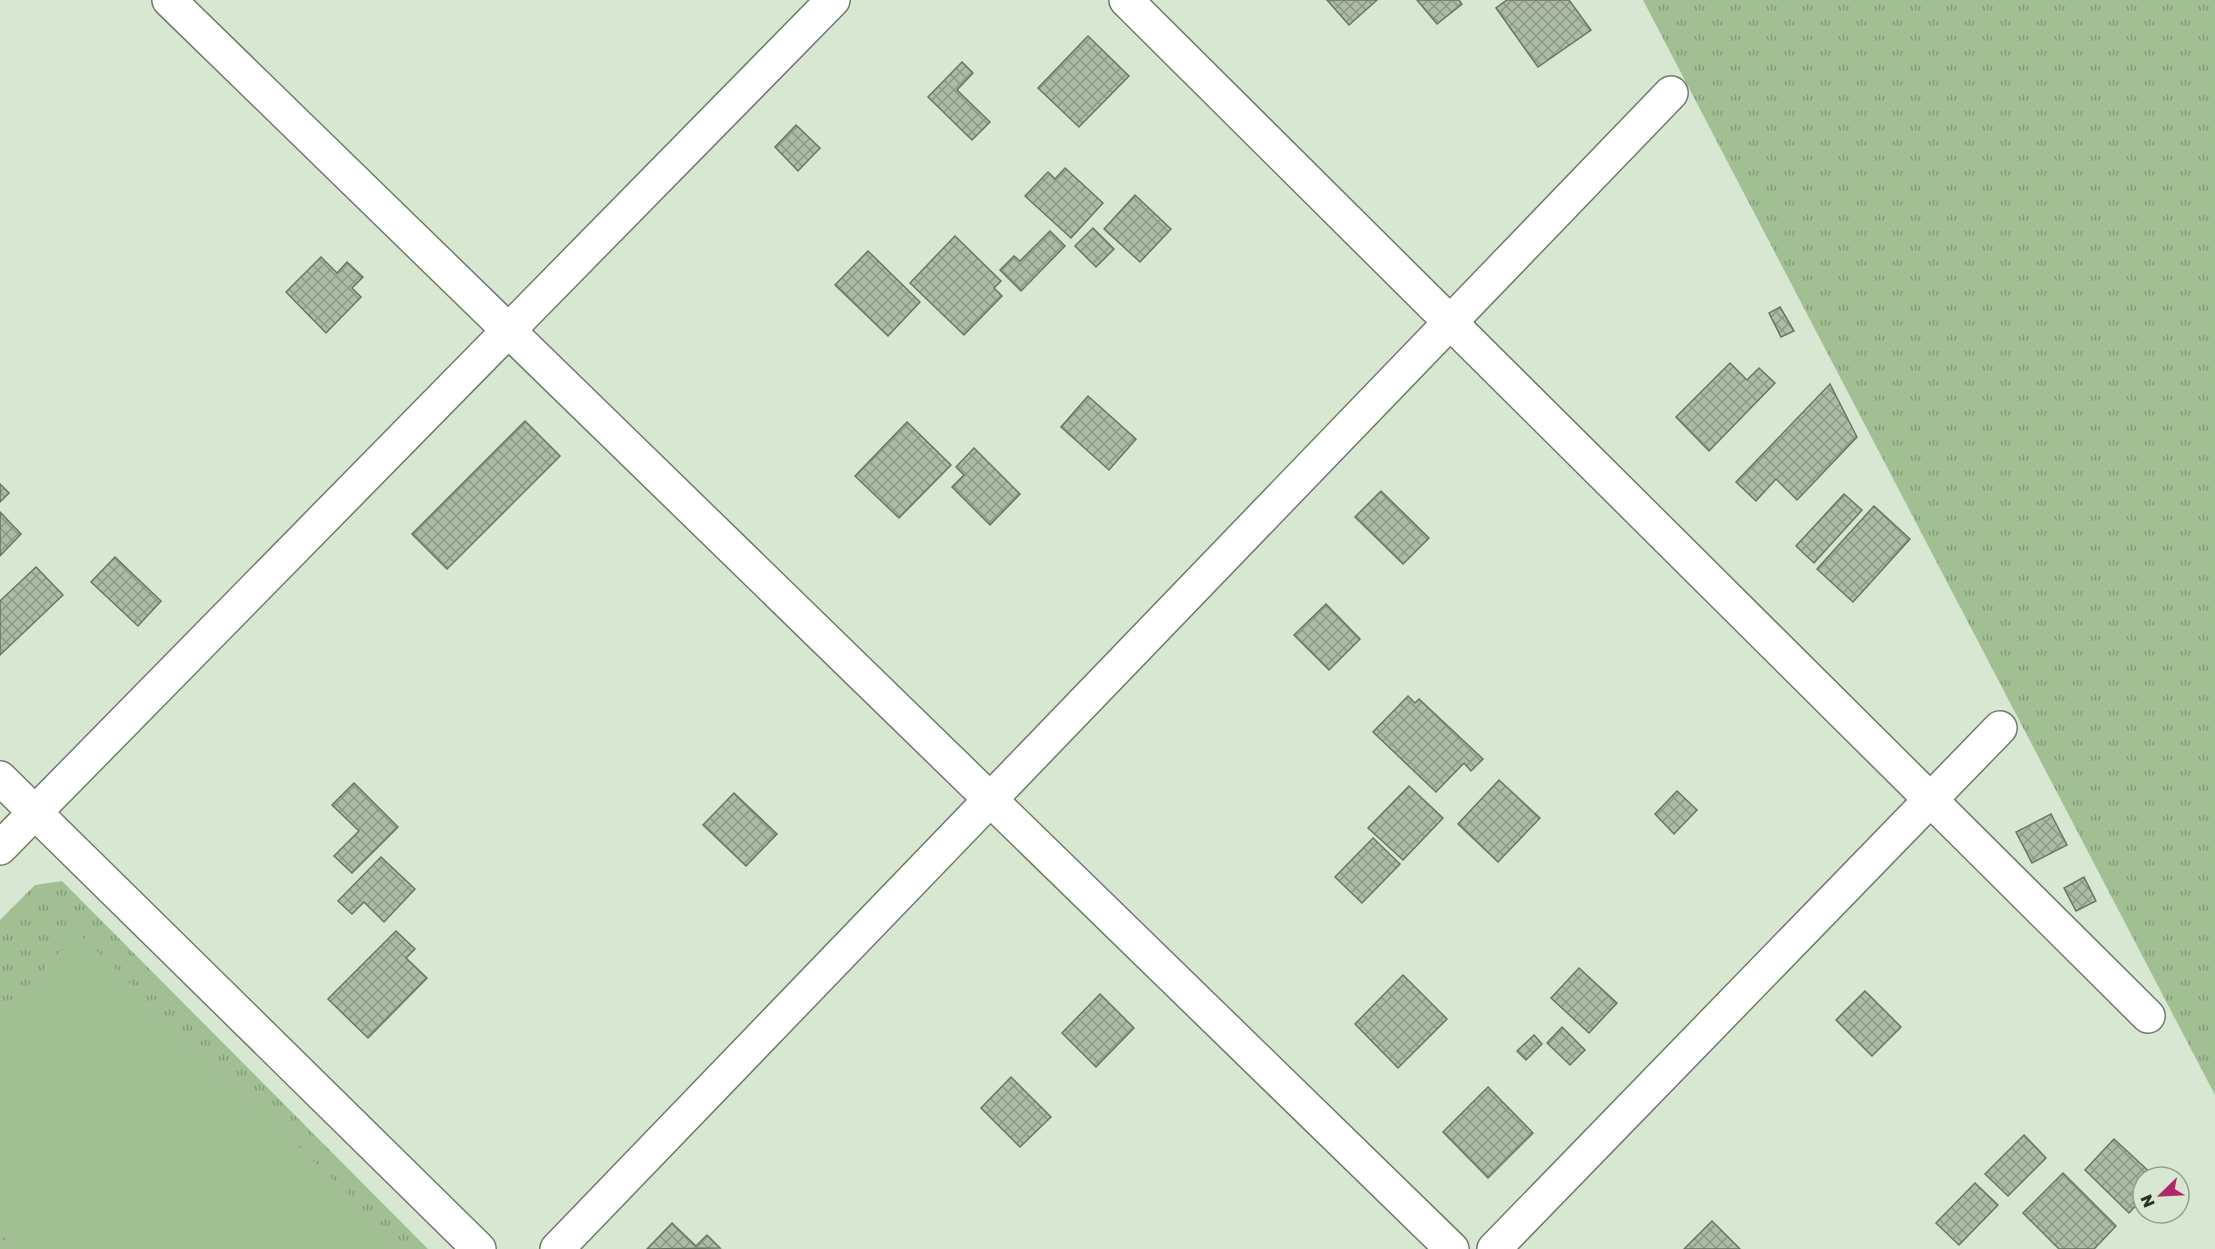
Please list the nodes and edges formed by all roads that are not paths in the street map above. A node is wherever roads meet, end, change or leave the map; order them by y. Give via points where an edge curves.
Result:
1 (169, 0) edge
2 (833, 0) edge
3 (1126, 0) edge
4 (1671, 93) dead end
5 (1450, 322) junction
6 (508, 330) junction
7 (2000, 728) dead end
8 (0, 778) edge
9 (990, 799) junction
10 (1930, 800) junction
11 (35, 813) junction
12 (0, 848) edge
13 (2148, 1016) dead end
14 (479, 1249) edge
15 (557, 1249) edge
16 (1452, 1249) edge
17 (1494, 1249) edge

1 - 6 street
2 - 6 street
3 - 5 street
4 - 5 street
5 - 9 street
5 - 10 street
6 - 9 street
6 - 11 street
7 - 10 street
8 - 11 street
9 - 15 street
9 - 16 street
10 - 13 street
10 - 17 street
11 - 12 street
11 - 14 street

